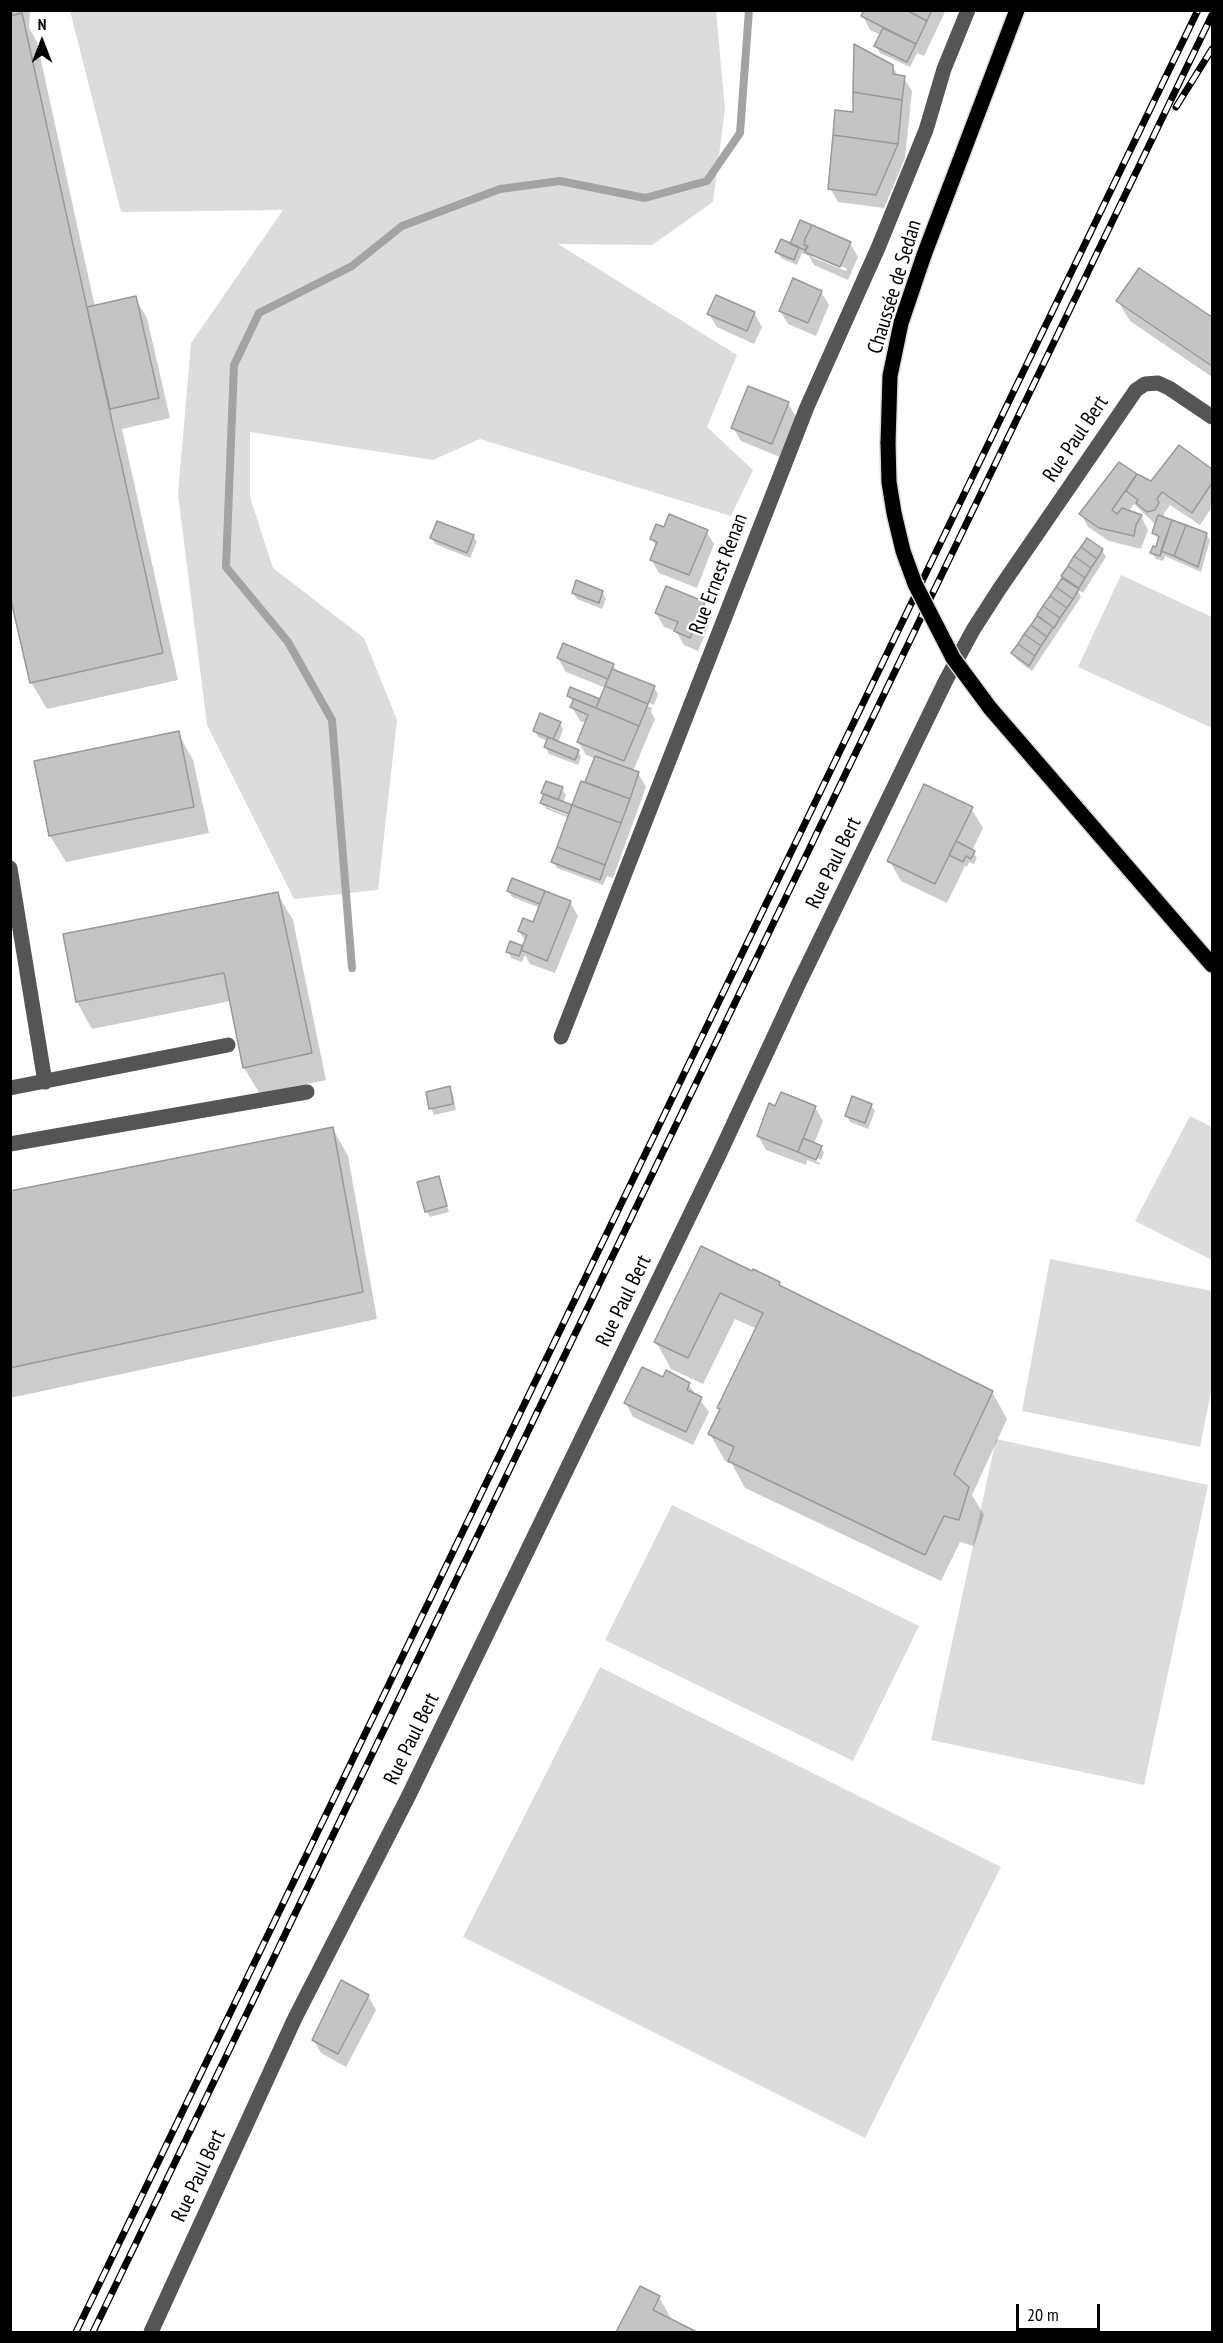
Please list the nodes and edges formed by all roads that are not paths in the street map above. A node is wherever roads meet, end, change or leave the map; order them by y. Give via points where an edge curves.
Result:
1 (968, 10) edge
2 (1017, 10) edge
3 (1212, 417) edge
4 (10, 868) edge
5 (1212, 965) edge
6 (561, 1037) dead end
7 (228, 1045) dead end
8 (45, 1082) junction
9 (10, 1088) edge
10 (307, 1092) dead end
11 (10, 1144) edge
12 (151, 2332) edge

1 - 6 street, Rue Ernest Renan via 944,69 926,130 807,407
2 - 5 main road, Chaussée de Sedan, bridge via 901,323 890,375 888,443 894,513 915,584 953,658 990,708
3 - 12 street, Rue Paul Bert via 1158,384 1145,384 1136,390 1000,588 946,680 408,1797 295,2018
4 - 8 street
7 - 8 street
8 - 9 street
10 - 11 street

